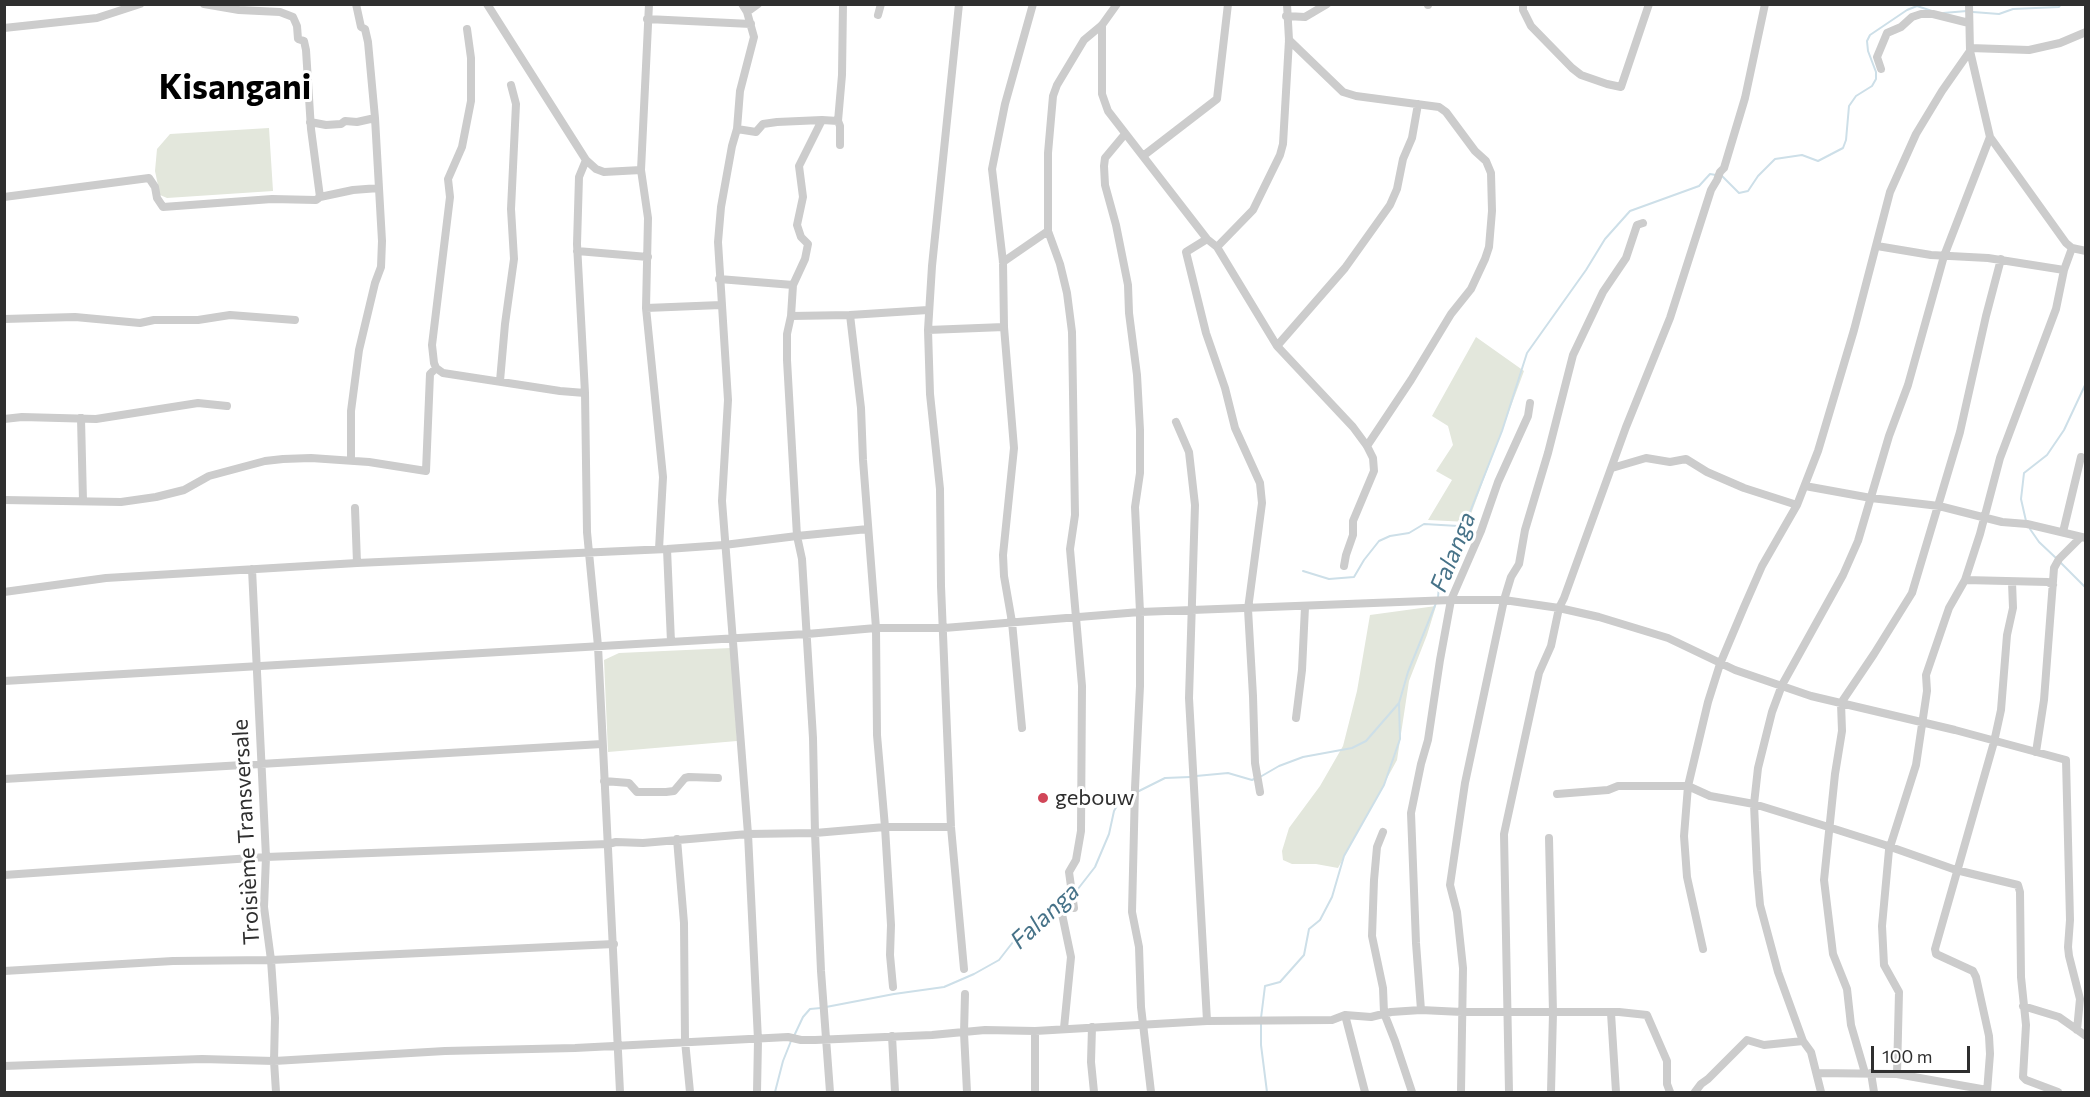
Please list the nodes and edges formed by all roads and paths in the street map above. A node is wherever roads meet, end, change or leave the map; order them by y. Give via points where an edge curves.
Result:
1 (140, 4) edge
2 (204, 4) edge
3 (356, 4) edge
4 (487, 4) edge
5 (649, 4) edge
6 (758, 4) edge
7 (843, 4) edge
8 (881, 4) edge
9 (959, 4) edge
10 (1033, 4) edge
11 (1117, 4) edge
12 (1228, 4) edge
13 (1287, 4) edge
14 (1327, 4) edge
15 (1523, 4) edge
16 (1649, 4) edge
17 (1765, 4) edge
18 (1969, 5) edge
19 (745, 8) edge
20 (878, 15) dead end
21 (1286, 16) junction
22 (647, 18) junction
23 (1969, 21) junction
24 (751, 24) junction
25 (1102, 25) junction
26 (4, 28) edge
27 (467, 29) dead end
28 (2085, 32) edge
29 (1289, 40) junction
30 (1970, 50) junction
31 (1881, 69) dead end
32 (511, 85) dead end
33 (1419, 104) junction
34 (375, 118) junction
35 (822, 120) junction
36 (838, 121) junction
37 (310, 122) junction
38 (737, 129) junction
39 (1125, 134) junction
40 (1990, 137) junction
41 (840, 145) dead end
42 (1143, 156) junction
43 (586, 160) junction
44 (641, 170) junction
45 (380, 188) junction
46 (4, 197) edge
47 (320, 197) junction
48 (1643, 223) dead end
49 (1048, 231) junction
50 (1207, 239) junction
51 (1877, 246) junction
52 (1217, 247) junction
53 (2072, 248) junction
54 (578, 251) junction
55 (2085, 251) edge
56 (1944, 256) junction
57 (648, 257) junction
58 (2001, 259) junction
59 (1003, 262) junction
60 (2064, 270) junction
61 (719, 279) junction
62 (793, 285) junction
63 (721, 305) junction
64 (646, 308) junction
65 (928, 310) junction
66 (850, 315) junction
67 (791, 316) junction
68 (4, 319) edge
69 (295, 320) dead end
70 (1004, 327) junction
71 (928, 330) junction
72 (1277, 346) junction
73 (436, 368) junction
74 (500, 381) junction
75 (585, 393) junction
76 (1530, 402) dead end
77 (227, 406) dead end
78 (4, 418) edge
79 (81, 418) junction
80 (1176, 422) dead end
81 (1367, 446) junction
82 (2081, 457) dead end
83 (351, 460) junction
84 (1612, 468) junction
85 (1804, 486) junction
86 (1871, 498) junction
87 (4, 500) edge
88 (83, 501) junction
89 (1797, 505) junction
90 (1939, 506) junction
91 (355, 508) dead end
92 (1984, 517) junction
93 (868, 529) junction
94 (2063, 532) junction
95 (797, 536) junction
96 (2083, 538) edge
97 (724, 545) junction
98 (663, 549) junction
99 (589, 552) junction
100 (357, 563) junction
101 (1344, 566) dead end
102 (252, 569) junction
103 (1965, 580) junction
104 (2052, 581) junction
105 (2012, 582) junction
106 (4, 592) edge
107 (1448, 600) junction
108 (1504, 600) junction
109 (1305, 607) junction
110 (1558, 608) junction
111 (1248, 609) junction
112 (1192, 611) junction
113 (1140, 612) junction
114 (1076, 618) junction
115 (1012, 622) junction
116 (876, 628) junction
117 (944, 628) junction
118 (807, 634) junction
119 (733, 638) junction
120 (671, 642) junction
121 (598, 646) junction
122 (1720, 663) junction
123 (256, 666) junction
124 (4, 681) edge
125 (1782, 685) junction
126 (1840, 703) junction
127 (1296, 718) dead end
128 (1921, 722) junction
129 (1022, 728) dead end
130 (1994, 742) junction
131 (602, 744) junction
132 (2036, 752) junction
133 (261, 764) junction
134 (718, 778) dead end
135 (4, 779) edge
136 (604, 781) junction
137 (1688, 786) junction
138 (1260, 792) dead end
139 (1557, 794) dead end
140 (1754, 804) junction
141 (885, 827) junction
142 (951, 827) junction
143 (1830, 827) junction
144 (1383, 832) dead end
145 (815, 833) junction
146 (748, 834) junction
147 (1549, 838) dead end
148 (677, 839) junction
149 (608, 844) junction
150 (1890, 847) junction
151 (266, 857) junction
152 (1956, 870) junction
153 (4, 875) edge
154 (614, 944) junction
155 (1703, 949) dead end
156 (271, 960) junction
157 (964, 969) dead end
158 (4, 971) edge
159 (893, 987) dead end
160 (965, 994) dead end
161 (2024, 1006) junction
162 (1421, 1010) junction
163 (1508, 1011) junction
164 (1462, 1012) junction
165 (1384, 1013) junction
166 (1553, 1013) junction
167 (1611, 1013) junction
168 (1345, 1015) junction
169 (1208, 1022) junction
170 (1143, 1024) junction
171 (1092, 1027) junction
172 (1065, 1028) junction
173 (2077, 1030) junction
174 (1035, 1031) junction
175 (964, 1033) junction
176 (892, 1036) junction
177 (2085, 1036) edge
178 (758, 1040) junction
179 (827, 1040) junction
180 (685, 1041) junction
181 (1803, 1041) junction
182 (618, 1044) junction
183 (274, 1061) junction
184 (4, 1066) edge
185 (1817, 1073) junction
186 (1868, 1073) junction
187 (1897, 1074) junction
188 (2040, 1089) edge
189 (1987, 1091) edge
190 (276, 1092) edge
191 (620, 1092) edge
192 (690, 1092) edge
193 (757, 1092) edge
194 (830, 1092) edge
195 (895, 1092) edge
196 (967, 1092) edge
197 (1035, 1092) edge
198 (1094, 1092) edge
199 (1150, 1092) edge
200 (1365, 1092) edge
201 (1412, 1092) edge
202 (1461, 1092) edge
203 (1509, 1092) edge
204 (1551, 1092) edge
205 (1616, 1092) edge
206 (1670, 1092) edge
207 (1695, 1092) edge
208 (1821, 1092) edge
209 (1874, 1092) edge
210 (2058, 1092) edge

1 - 26 street via 97,18
2 - 37 street via 280,12 293,17 298,39 304,41 306,50
3 - 34 street via 368,42
4 - 43 street
5 - 22 street
6 - 19 street
7 - 36 street
8 - 20 street
9 - 65 street
10 - 59 street via 1005,104 992,169
11 - 25 street
12 - 42 street via 1217,99
13 - 21 street
14 - 21 street via 1305,16
15 - 16 street via 1531,26 1572,68 1581,75 1621,87
17 - 84 street via 1745,98 1724,168 1711,190 1670,318
18 - 23 street
19 - 24 street
21 - 29 street
22 - 24 street
22 - 44 street
23 - 30 street
23 - 31 street via 1933,14 1912,17 1887,33 1877,57
24 - 38 street via 754,37 740,91
25 - 39 street via 1102,94 1108,111
25 - 49 street via 1084,40 1053,96
27 - 73 street via 471,101 462,147 448,179 450,197 432,345
28 - 30 street via 2029,50
29 - 33 street via 1343,92
29 - 52 street via 1280,155 1253,210
30 - 40 street
30 - 51 street via 1916,134 1890,192
32 - 74 street via 516,104 510,209 514,260
33 - 72 street via 1390,205 1345,268
33 - 81 street via 1446,112 1490,166 1489,247 1471,289 1450,314
34 - 37 street via 326,125
34 - 45 street
35 - 36 street
35 - 38 street via 763,124 756,132
35 - 62 street via 799,166 803,197 797,225 808,244
36 - 41 street
37 - 47 street
38 - 61 street via 721,207
39 - 42 street
39 - 113 street via 1105,158 1104,166 1128,285 1137,375 1140,473 1135,507
40 - 53 street
40 - 56 street
42 - 50 street
43 - 44 street via 604,172
43 - 54 street via 579,177
44 - 57 street via 648,218
45 - 47 street
45 - 83 street via 381,267 359,350 351,411
46 - 47 street via 149,178 163,207
48 - 108 street via 1637,225 1626,258 1603,292 1573,356 1519,564
49 - 59 street
49 - 114 street via 1067,293 1072,332 1075,515 1070,549
50 - 52 street
50 - 111 street via 1186,252 1235,428 1260,483 1262,503
51 - 56 street
51 - 85 street via 1818,451
52 - 72 street
53 - 55 street
53 - 60 street
54 - 57 street
54 - 75 street
56 - 58 street
56 - 86 street
57 - 64 street
58 - 60 street
58 - 90 street
59 - 70 street
60 - 92 street via 2055,309 2000,458
61 - 62 street
61 - 63 street
62 - 67 street
63 - 64 street
63 - 97 street via 728,400 722,477
64 - 98 street via 663,477
65 - 66 street
65 - 71 street
66 - 67 street
66 - 93 street via 861,408
67 - 95 street via 787,360
68 - 69 street via 75,317 140,323 230,315
70 - 71 street
70 - 115 street via 1014,448 1003,555
71 - 117 street via 940,489
72 - 81 street
73 - 74 street via 443,373
73 - 83 street via 430,374 426,471
74 - 75 street
75 - 99 street
76 - 107 street via 1528,416 1481,531
77 - 79 street via 198,403
78 - 79 street
79 - 88 street
80 - 112 street via 1189,452 1194,496
81 - 101 street via 1374,471 1353,521
82 - 94 street
83 - 88 street via 265,461 209,476 184,490 156,497 121,502
84 - 89 street via 1646,458 1670,462 1686,459 1716,476
84 - 110 street
85 - 86 street
85 - 89 street
86 - 90 street
86 - 125 street via 1843,575
87 - 88 street
89 - 122 street via 1762,566
90 - 92 street
90 - 126 street via 1912,593
91 - 100 street
92 - 94 street
92 - 103 street
93 - 95 street
93 - 116 street
94 - 96 street
95 - 97 street
95 - 118 street
96 - 104 street via 2058,560
97 - 98 street
97 - 119 street
98 - 99 street
98 - 120 street
99 - 100 street
99 - 121 street
100 - 102 street
102 - 106 street via 106,578
102 - 123 street, Troisième Transversale
103 - 105 street
103 - 128 street via 1949,608 1926,675
104 - 105 street
104 - 132 street via 2044,700
105 - 130 street via 2013,608
107 - 108 street
107 - 109 street
107 - 162 street via 1428,740 1411,813
108 - 110 street
108 - 164 street via 1452,860 1450,885 1463,968
109 - 111 street
109 - 127 street
110 - 122 street via 1668,638
110 - 163 street via 1551,646 1539,673 1504,834
111 - 112 street
111 - 138 street
112 - 113 street
112 - 169 street via 1189,698
113 - 114 street
113 - 170 street via 1132,912 1139,947
114 - 115 street
114 - 172 street via 1083,687 1081,831 1076,860 1069,872 1074,908 1066,908 1062,914 1071,957
115 - 117 street
115 - 129 street
116 - 117 street
116 - 118 street
116 - 141 street via 877,735
117 - 142 street
118 - 119 street
118 - 145 street
119 - 120 street
119 - 146 street
120 - 121 street
121 - 123 street
121 - 131 street
122 - 125 street
122 - 137 street
123 - 124 street
123 - 133 street, Troisième Transversale
125 - 126 street
125 - 140 street via 1763,744
126 - 128 street
126 - 143 street via 1842,731
128 - 130 street
128 - 150 street via 1916,765
130 - 132 street
130 - 152 street
131 - 133 street
131 - 136 street
132 - 173 street via 2066,760 2068,947 2080,999
133 - 135 street
133 - 151 street, Troisième Transversale
134 - 136 street via 685,778 674,790 666,792 637,792 629,783
136 - 149 street
137 - 139 street via 1618,786
137 - 140 street via 1710,796
137 - 155 street via 1684,836 1687,877
140 - 143 street
140 - 181 street via 1760,905 1778,972
141 - 142 street
141 - 145 street
141 - 159 street
142 - 157 street
143 - 150 street
143 - 186 street via 1824,880 1833,954 1847,989 1851,1025
144 - 165 street via 1377,847 1372,936
145 - 146 street
145 - 179 street
146 - 148 street
146 - 178 street
147 - 166 street
148 - 149 street
148 - 180 street via 684,923
149 - 151 street
149 - 154 street
150 - 152 street
150 - 187 street via 1882,926 1884,964 1899,992
151 - 153 street
151 - 156 street, Troisième Transversale via 264,907
152 - 161 street via 2018,885
152 - 189 street via 1935,949 1936,954 1973,971 1976,977 1989,1036
154 - 156 street
154 - 182 street
156 - 158 street
156 - 183 street, Troisième Transversale
160 - 175 street
161 - 173 street via 2059,1017
161 - 188 street via 2023,1077
162 - 164 street
162 - 165 street
163 - 164 street
163 - 166 street
163 - 203 street
164 - 202 street
165 - 168 street via 1371,1017
165 - 201 street
166 - 167 street
166 - 204 street
167 - 205 street
167 - 206 street via 1647,1015 1667,1061
168 - 169 street via 1332,1020
168 - 200 street
169 - 170 street
170 - 171 street
170 - 199 street
171 - 172 street
171 - 198 street
172 - 174 street
173 - 177 street
174 - 175 street
174 - 197 street
175 - 176 street
175 - 196 street
176 - 179 street
176 - 195 street
178 - 179 street
178 - 180 street
178 - 193 street
179 - 194 street
180 - 182 street
180 - 192 street
181 - 185 street
181 - 207 street via 1764,1045 1747,1040
182 - 183 street
182 - 191 street
183 - 184 street via 202,1059
183 - 190 street, Troisième Transversale
185 - 186 street
185 - 208 street
186 - 187 street
186 - 209 street
187 - 189 street
188 - 210 street

